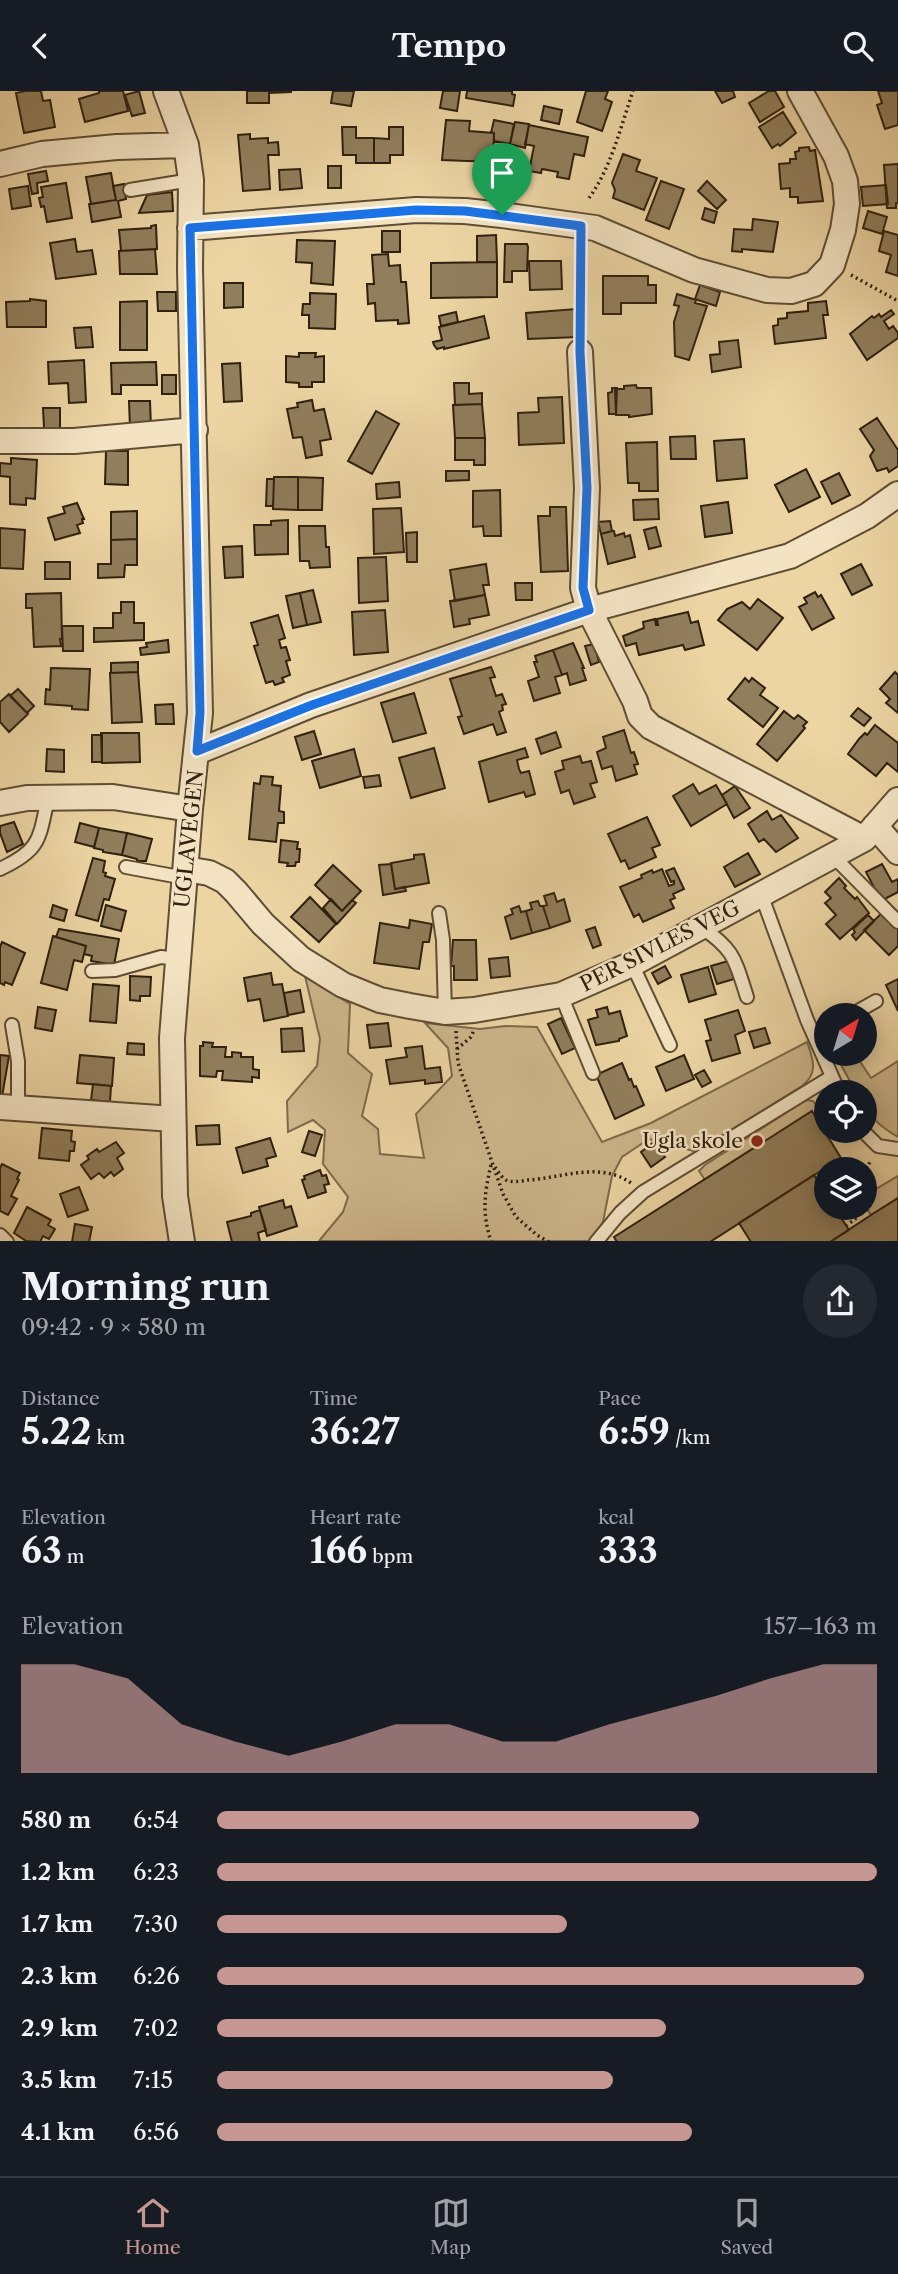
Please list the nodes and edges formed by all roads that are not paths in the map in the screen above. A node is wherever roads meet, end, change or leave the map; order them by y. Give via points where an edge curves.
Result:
1 (166, 91) edge
2 (800, 91) edge
3 (186, 145) junction
4 (0, 164) edge
5 (191, 180) junction
6 (130, 190) dead end
7 (190, 228) junction
8 (580, 352) road end
9 (195, 430) junction
10 (0, 441) edge
11 (898, 494) edge
12 (589, 610) junction
13 (197, 751) junction
14 (48, 798) junction
15 (898, 800) edge
16 (0, 803) edge
17 (190, 809) junction
18 (869, 832) junction
19 (898, 852) edge
20 (833, 856) junction
21 (126, 867) dead end
22 (0, 869) edge
23 (186, 874) junction
24 (761, 894) junction
25 (439, 913) dead end
26 (898, 922) edge
27 (701, 926) junction
28 (178, 959) junction
29 (632, 964) junction
30 (92, 971) dead end
31 (561, 995) junction
32 (747, 997) dead end
33 (876, 1001) dead end
34 (872, 1003) edge
35 (450, 1012) junction
36 (12, 1025) dead end
37 (814, 1035) edge
38 (670, 1045) dead end
39 (827, 1066) edge
40 (593, 1073) dead end
41 (831, 1077) junction
42 (833, 1080) edge
43 (5, 1107) edge
44 (173, 1119) junction
45 (875, 1143) edge
46 (898, 1149) edge
47 (0, 1235) edge
48 (8, 1241) edge
49 (182, 1241) edge
50 (596, 1241) edge

1 - 3 street, UGLAVEGEN
2 - 7 street via 836,156 847,204 832,265 814,284 790,291 767,290 694,270 595,228 465,211 416,210
3 - 4 street via 42,154
3 - 5 street, UGLAVEGEN
5 - 6 lane
5 - 7 street, UGLAVEGEN
7 - 9 street, UGLAVEGEN
8 - 12 street via 587,488 583,588
9 - 10 street via 74,441
9 - 13 street, UGLAVEGEN
11 - 12 street via 867,516 790,556
12 - 13 street via 312,705
12 - 18 street via 639,716 651,727
13 - 17 street, UGLAVEGEN
14 - 16 street
14 - 17 street via 113,797
14 - 22 lane via 32,850
15 - 18 street, PER SIVLES VEG
17 - 23 street, UGLAVEGEN
18 - 19 street
18 - 20 street, PER SIVLES VEG
20 - 24 street, PER SIVLES VEG
20 - 26 lane
21 - 23 lane
23 - 28 street, UGLAVEGEN
23 - 35 street, PER SIVLES VEG via 209,873 225,881 295,954 343,985 380,1000
24 - 27 street, PER SIVLES VEG
24 - 37 lane, PER SIVLES VEG
25 - 35 lane
27 - 29 street, PER SIVLES VEG
27 - 32 lane via 735,957
28 - 30 lane via 161,957 115,970
28 - 44 street, UGLAVEGEN via 172,1038
29 - 31 street, PER SIVLES VEG
29 - 38 lane
31 - 35 street, PER SIVLES VEG
31 - 40 lane
33 - 34 lane
36 - 43 lane via 18,1061
39 - 41 lane, PER SIVLES VEG
41 - 42 lane, PER SIVLES VEG
41 - 50 lane via 643,1192
43 - 44 street
44 - 49 street, UGLAVEGEN via 175,1196
45 - 46 lane
47 - 48 lane

